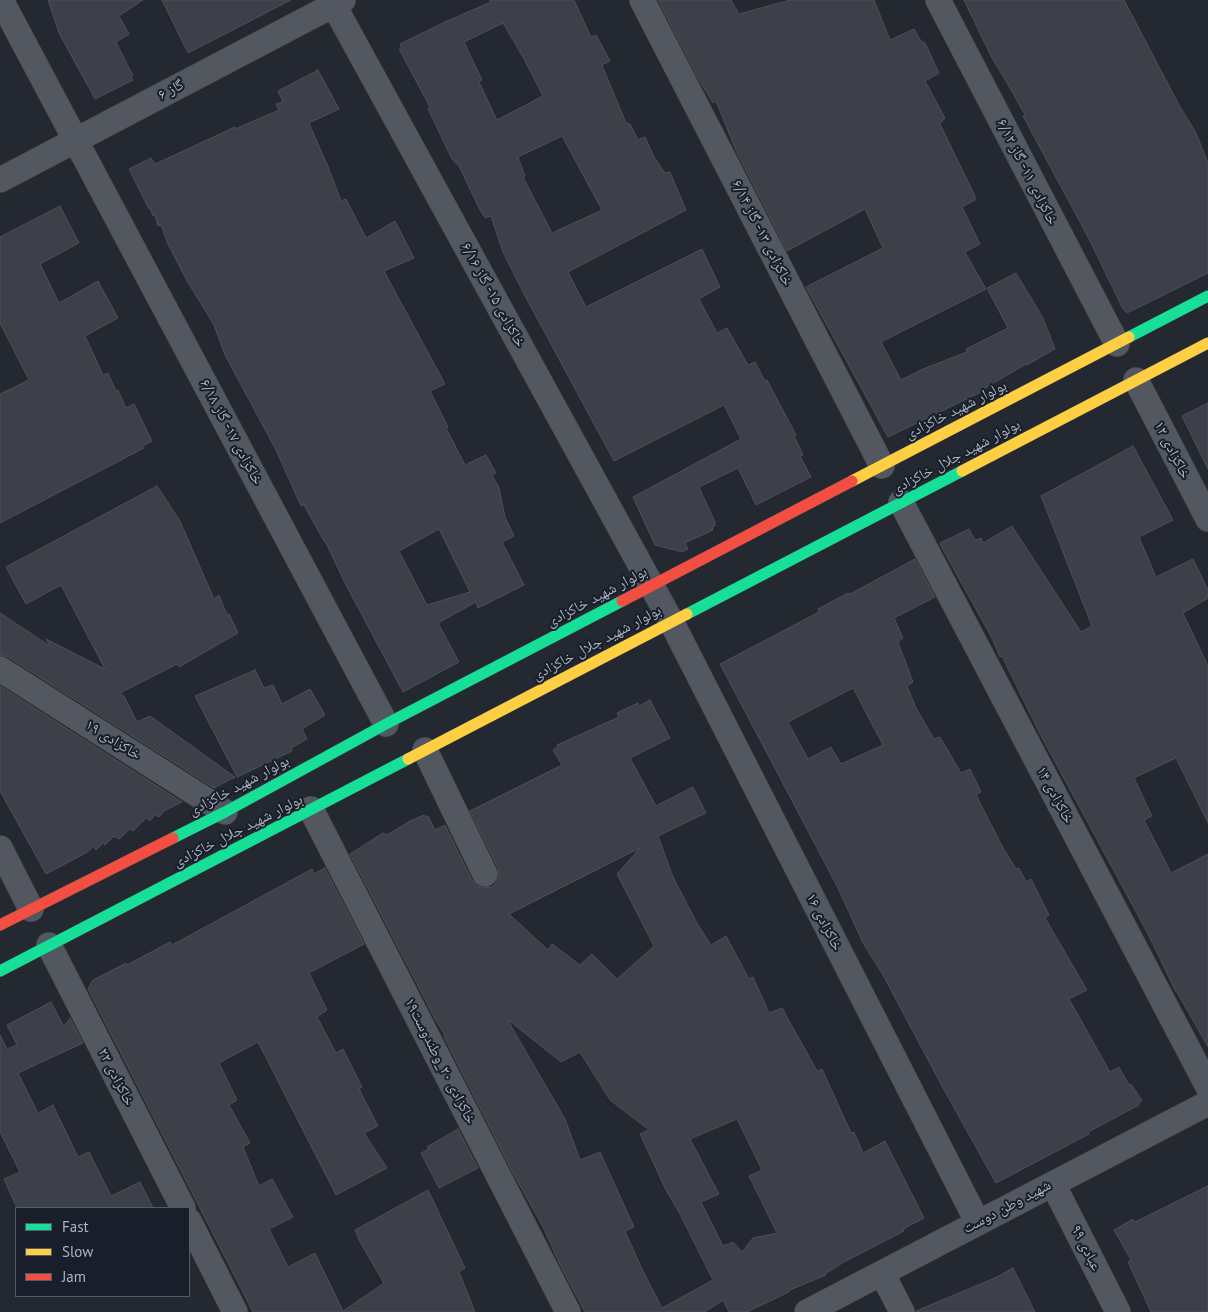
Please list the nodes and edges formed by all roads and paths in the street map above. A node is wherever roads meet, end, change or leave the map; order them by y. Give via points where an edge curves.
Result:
1 (1, 0) edge
2 (642, 0) edge
3 (938, 0) edge
4 (336, 2) edge
5 (76, 140) junction
6 (0, 180) edge
7 (1208, 296) edge
8 (1208, 342) edge
9 (1117, 344) junction
10 (1136, 380) junction
11 (882, 466) junction
12 (901, 502) junction
13 (1208, 519) edge
14 (652, 586) junction
15 (671, 621) junction
16 (0, 669) edge
17 (386, 724) junction
18 (425, 750) junction
19 (311, 809) junction
20 (225, 812) junction
21 (0, 848) edge
22 (485, 874) dead end
23 (31, 909) junction
24 (0, 925) edge
25 (49, 946) junction
26 (0, 971) edge
27 (1208, 1087) edge
28 (1208, 1103) edge
29 (1053, 1184) junction
30 (181, 1207) edge
31 (190, 1222) edge
32 (978, 1223) junction
33 (882, 1273) junction
34 (235, 1312) edge
35 (568, 1312) edge
36 (807, 1312) edge
37 (902, 1312) edge
38 (1118, 1312) edge

1 - 5 street, خاکزادی ۱۷- گاز ۶/۱۸
2 - 11 street, خاکزادی ۱۳- گاز ۶/۱۴
3 - 9 street, خاکزادی ۱۱- گاز ۶/۱۲
4 - 5 street, گاز ۶
4 - 14 street, خاکزادی ۱۵- گاز ۶/۱۶
5 - 6 street, گاز ۶
5 - 17 street, خاکزادی ۱۷- گاز ۶/۱۸
7 - 9 street, بولوار شهید خاکزادی
8 - 10 street, بولوار شهید جلال خاکزادی
9 - 11 street, بولوار شهید خاکزادی
10 - 12 street, بولوار شهید جلال خاکزادی
10 - 13 street, خاکزادی ۱۲
11 - 14 street, بولوار شهید خاکزادی
12 - 15 street, بولوار شهید جلال خاکزادی
12 - 27 street, خاکزادی ۱۴
14 - 15 street, خاکزادی ۱۵- گاز ۶/۱۶
14 - 17 street, بولوار شهید خاکزادی
15 - 18 street, بولوار شهید جلال خاکزادی
15 - 32 street, خاکزادی ۱۶
16 - 20 street, خاکزادی ۱۹
17 - 20 street, بولوار شهید خاکزادی
18 - 19 street, بولوار شهید جلال خاکزادی
18 - 22 street
19 - 25 street, بولوار شهید جلال خاکزادی
19 - 35 street, خاکزادی ۲۰_وطندوست۱۹
20 - 23 street, بولوار شهید خاکزادی
21 - 23 street
23 - 24 street, بولوار شهید خاکزادی
25 - 26 street, بولوار شهید جلال خاکزادی
25 - 30 street, خاکزادی ۲۲
28 - 29 street, شهید وطن دوست
29 - 32 street, شهید وطن دوست
29 - 38 street, عبادی ۹۹
31 - 34 street
32 - 33 street, شهید وطن دوست
33 - 36 street, شهید وطن دوست
33 - 37 street

